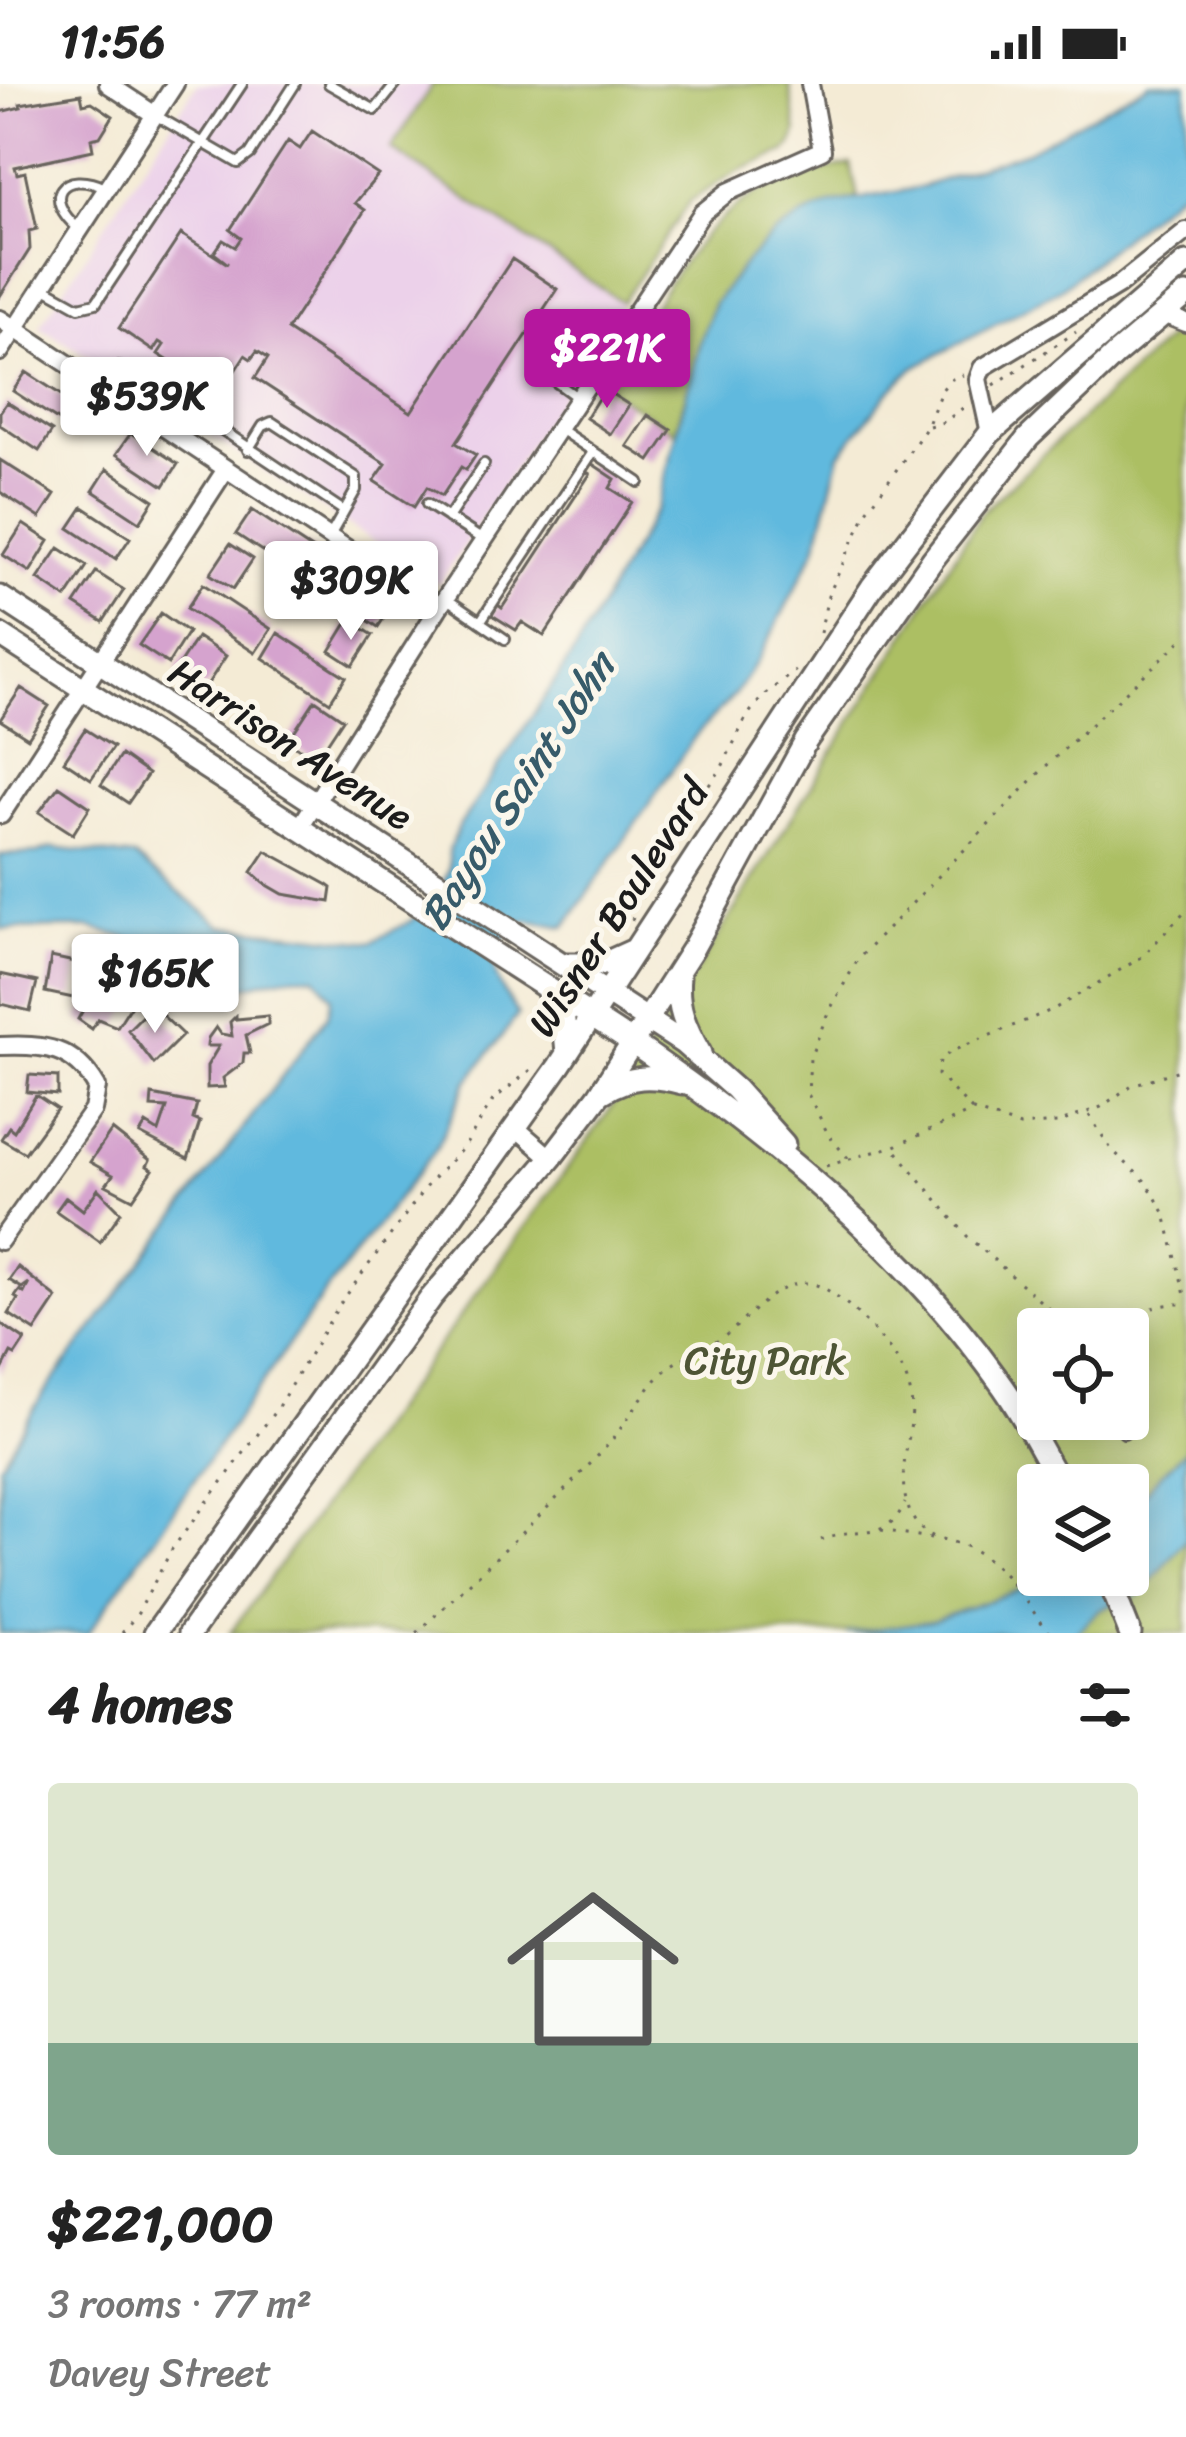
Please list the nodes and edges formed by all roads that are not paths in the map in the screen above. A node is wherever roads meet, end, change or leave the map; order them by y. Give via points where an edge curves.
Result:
1 (108, 84) edge
2 (175, 84) edge
3 (242, 84) edge
4 (296, 84) edge
5 (329, 84) edge
6 (396, 84) edge
7 (811, 85) edge
8 (155, 115) junction
9 (203, 145) junction
10 (106, 189) junction
11 (79, 229) junction
12 (1186, 231) edge
13 (1186, 263) edge
14 (41, 286) junction
15 (1186, 296) edge
16 (1163, 314) junction
17 (1186, 323) edge
18 (8, 324) edge
19 (0, 352) edge
20 (608, 353) junction
21 (99, 384) junction
22 (980, 395) junction
23 (578, 398) junction
24 (1019, 404) junction
25 (558, 428) junction
26 (990, 433) junction
27 (248, 450) junction
28 (593, 452) junction
29 (484, 464) dead end
30 (226, 469) junction
31 (639, 482) dead end
32 (427, 504) dead end
33 (344, 512) junction
34 (448, 518) junction
35 (330, 537) junction
36 (484, 540) junction
37 (908, 540) junction
38 (933, 560) junction
39 (0, 597) edge
40 (442, 603) junction
41 (480, 622) junction
42 (0, 635) edge
43 (505, 640) dead end
44 (100, 663) junction
45 (85, 688) junction
46 (315, 802) junction
47 (1, 814) edge
48 (298, 830) junction
49 (681, 881) junction
50 (716, 905) junction
51 (639, 946) junction
52 (561, 963) junction
53 (680, 971) junction
54 (545, 987) junction
55 (608, 994) junction
56 (592, 1017) junction
57 (649, 1020) junction
58 (634, 1044) junction
59 (0, 1046) edge
60 (567, 1053) junction
61 (704, 1059) junction
62 (694, 1085) junction
63 (599, 1095) junction
64 (515, 1127) junction
65 (550, 1158) junction
66 (815, 1181) junction
67 (0, 1240) edge
68 (1017, 1411) edge
69 (1115, 1596) edge
70 (178, 1601) junction
71 (195, 1626) edge
72 (1127, 1626) edge
73 (155, 1633) edge

1 - 8 street
2 - 8 street
3 - 9 lane
4 - 9 lane via 244,161
5 - 6 lane via 375,110
7 - 20 street via 822,150 715,200
8 - 9 lane
8 - 10 street
9 - 14 lane via 96,303 79,307
10 - 11 street
10 - 11 lane via 87,180 65,185 57,205
11 - 14 street
12 - 22 street via 1119,285 987,362
13 - 24 street, Wisner Boulevard
14 - 18 street
15 - 16 street, Wisner Boulevard
16 - 17 street
16 - 38 street, Wisner Boulevard via 1028,438
18 - 19 street
18 - 21 street
20 - 23 street
20 - 23 lane via 578,336 552,372
21 - 27 lane via 114,367 131,369
21 - 30 street
22 - 24 street
22 - 26 street
23 - 25 street
24 - 26 street, Wisner Boulevard
25 - 28 lane
25 - 36 street
26 - 37 street, Wisner Boulevard
27 - 33 lane
27 - 33 lane via 265,423 276,424 356,477
28 - 31 lane
28 - 41 lane
29 - 34 lane
30 - 35 street
30 - 44 street
32 - 34 lane
33 - 35 lane
34 - 36 lane
35 - 40 street
36 - 40 street
37 - 38 street
37 - 49 street, Wisner Boulevard
38 - 50 street, Wisner Boulevard via 806,741
39 - 44 street, Harrison Avenue
40 - 41 lane
40 - 46 street
41 - 43 lane
42 - 45 street, Harrison Avenue
44 - 45 street
44 - 46 street, Harrison Avenue
45 - 47 street
45 - 48 street, Harrison Avenue
46 - 48 street
46 - 52 street, Harrison Avenue
48 - 54 street, Harrison Avenue
49 - 50 street
49 - 51 street, Wisner Boulevard
50 - 53 street, Wisner Boulevard
51 - 52 street via 603,964
51 - 55 street, Wisner Boulevard
52 - 55 street, Harrison Avenue
53 - 57 street, Wisner Boulevard
53 - 61 street via 682,1019
54 - 56 street, Harrison Avenue
54 - 60 street via 564,1021
55 - 56 street, Wisner Boulevard
55 - 57 street, Harrison Avenue
56 - 58 street, Harrison Avenue
56 - 60 street, Wisner Boulevard
57 - 58 street, Wisner Boulevard
57 - 61 street, Harrison Avenue
58 - 62 street, Harrison Avenue
58 - 63 street, Wisner Boulevard
59 - 67 street via 71,1054 97,1088 93,1109
60 - 64 street, Wisner Boulevard
61 - 66 street, Harrison Avenue
62 - 63 street via 646,1076
62 - 66 street, Harrison Avenue
63 - 65 street, Wisner Boulevard
64 - 65 street
64 - 70 street, Wisner Boulevard
65 - 71 street, Wisner Boulevard via 431,1298
66 - 68 street, Harrison Avenue via 884,1242
69 - 72 street
70 - 71 street
70 - 73 street, Wisner Boulevard

